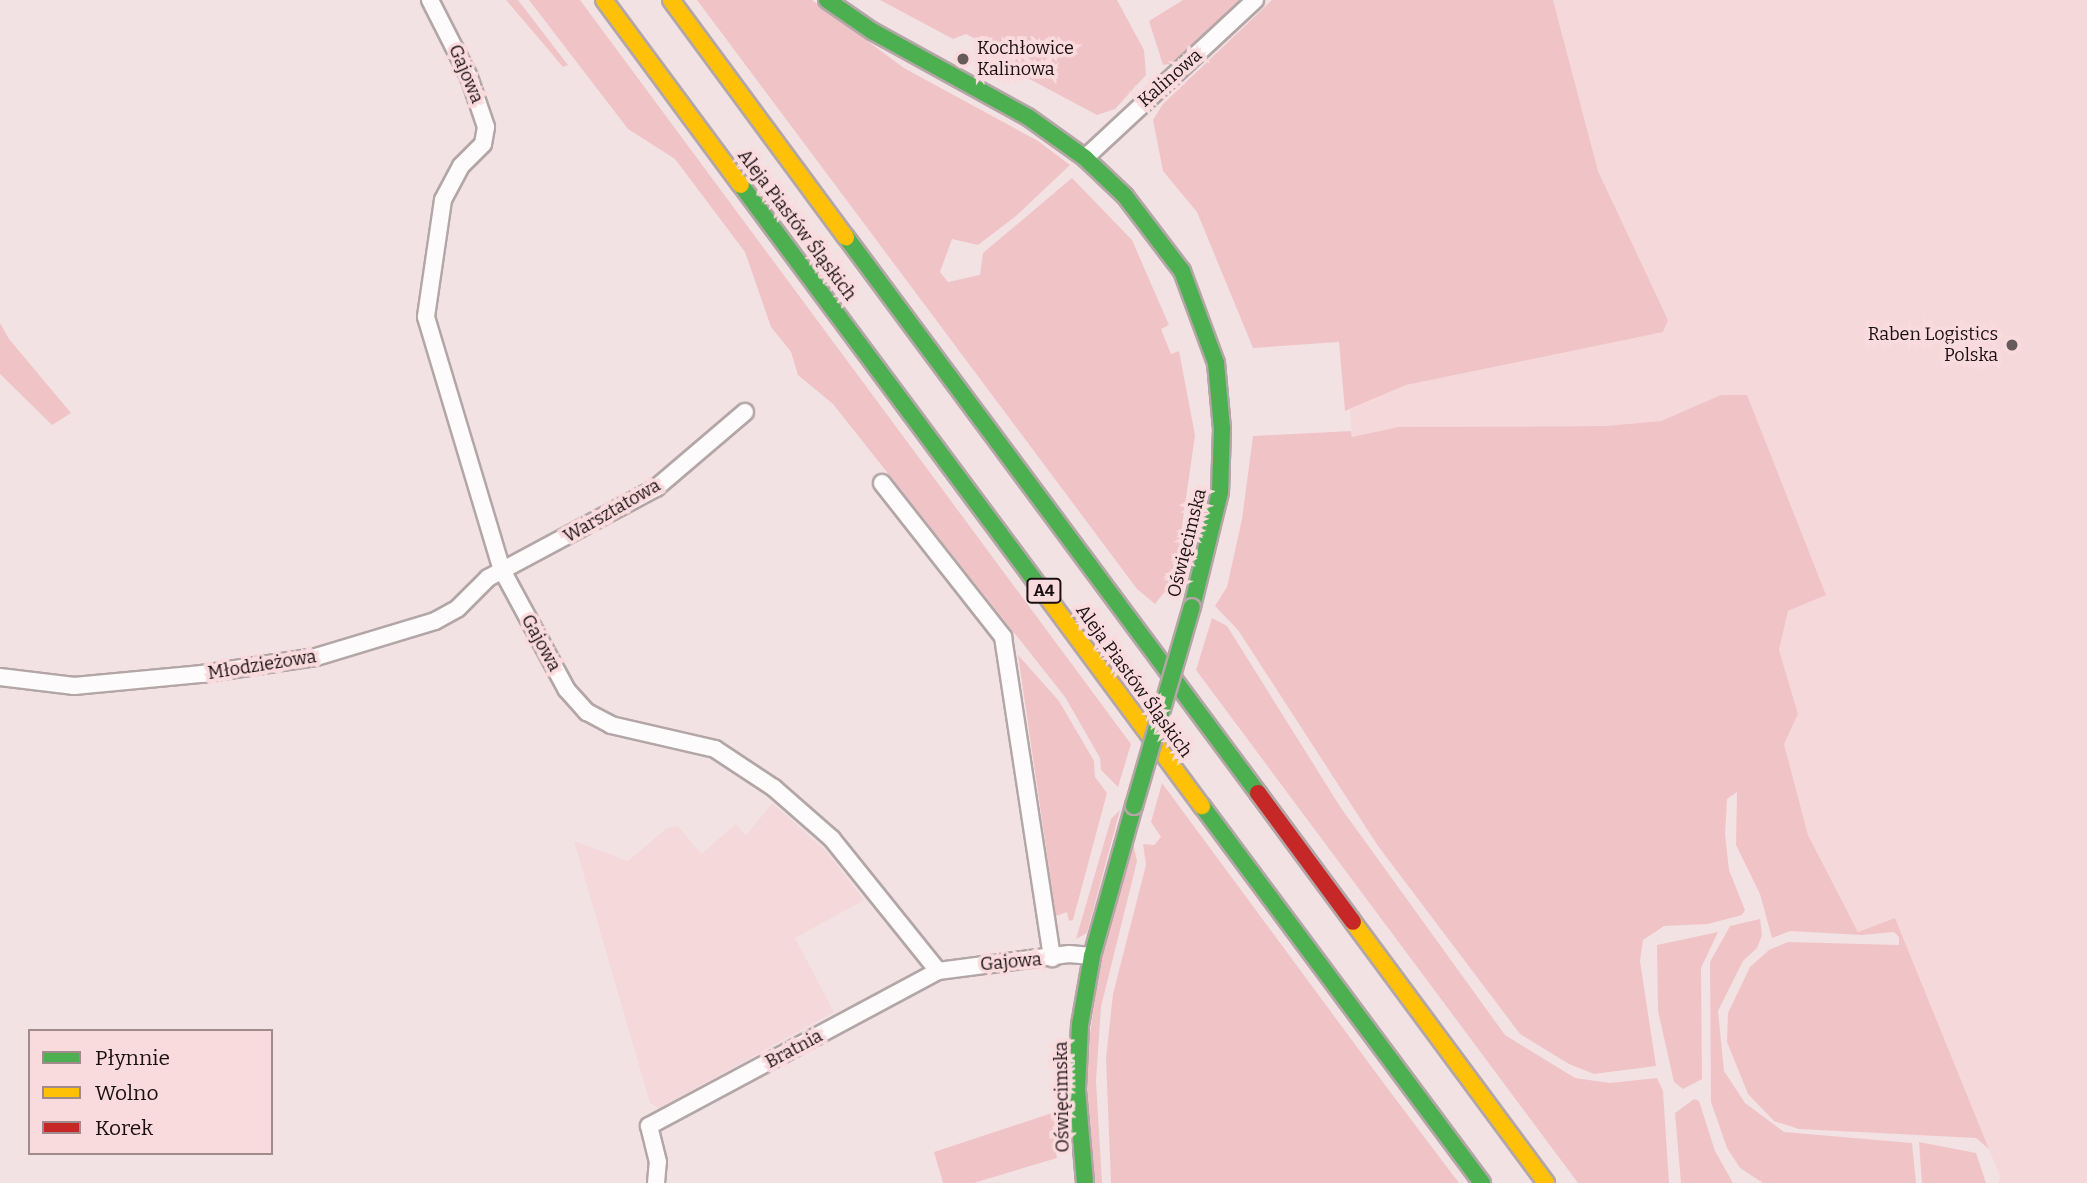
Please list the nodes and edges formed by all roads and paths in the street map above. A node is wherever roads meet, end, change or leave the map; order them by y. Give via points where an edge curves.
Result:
1 (430, 0) edge
2 (604, 0) edge
3 (671, 0) edge
4 (827, 0) edge
5 (1255, 0) edge
6 (1085, 158) junction
7 (745, 412) dead end
8 (882, 483) dead end
9 (502, 570) junction
10 (0, 677) edge
11 (1092, 956) junction
12 (1052, 958) junction
13 (938, 971) junction
14 (656, 1183) edge
15 (1085, 1183) edge
16 (1482, 1183) edge
17 (1546, 1183) edge

1 - 9 street, Gajowa via 469,77 486,127 483,144 461,166 443,200 426,317
2 - 16 main road, Aleja Piastów Śląskich / A4
3 - 17 main road, Aleja Piastów Śląskich
4 - 6 main road, Oświęcimska via 872,31 1028,117
5 - 6 street, Kalinowa
6 - 11 main road, Oświęcimska, bridge via 1132,205 1182,271 1216,363 1222,418 1220,492 1192,607
7 - 9 street, Warsztatowa via 675,474 631,505
8 - 12 street via 1003,637
9 - 10 street, Młodzieżowa via 452,613 316,657 111,685 74,686
9 - 13 street, Gajowa via 567,690 587,712 611,725 715,749 774,788 832,839
11 - 12 street, Gajowa
11 - 15 main road, Oświęcimska via 1078,1062
12 - 13 street, Gajowa
13 - 14 street, Bratnia via 649,1126 658,1161

